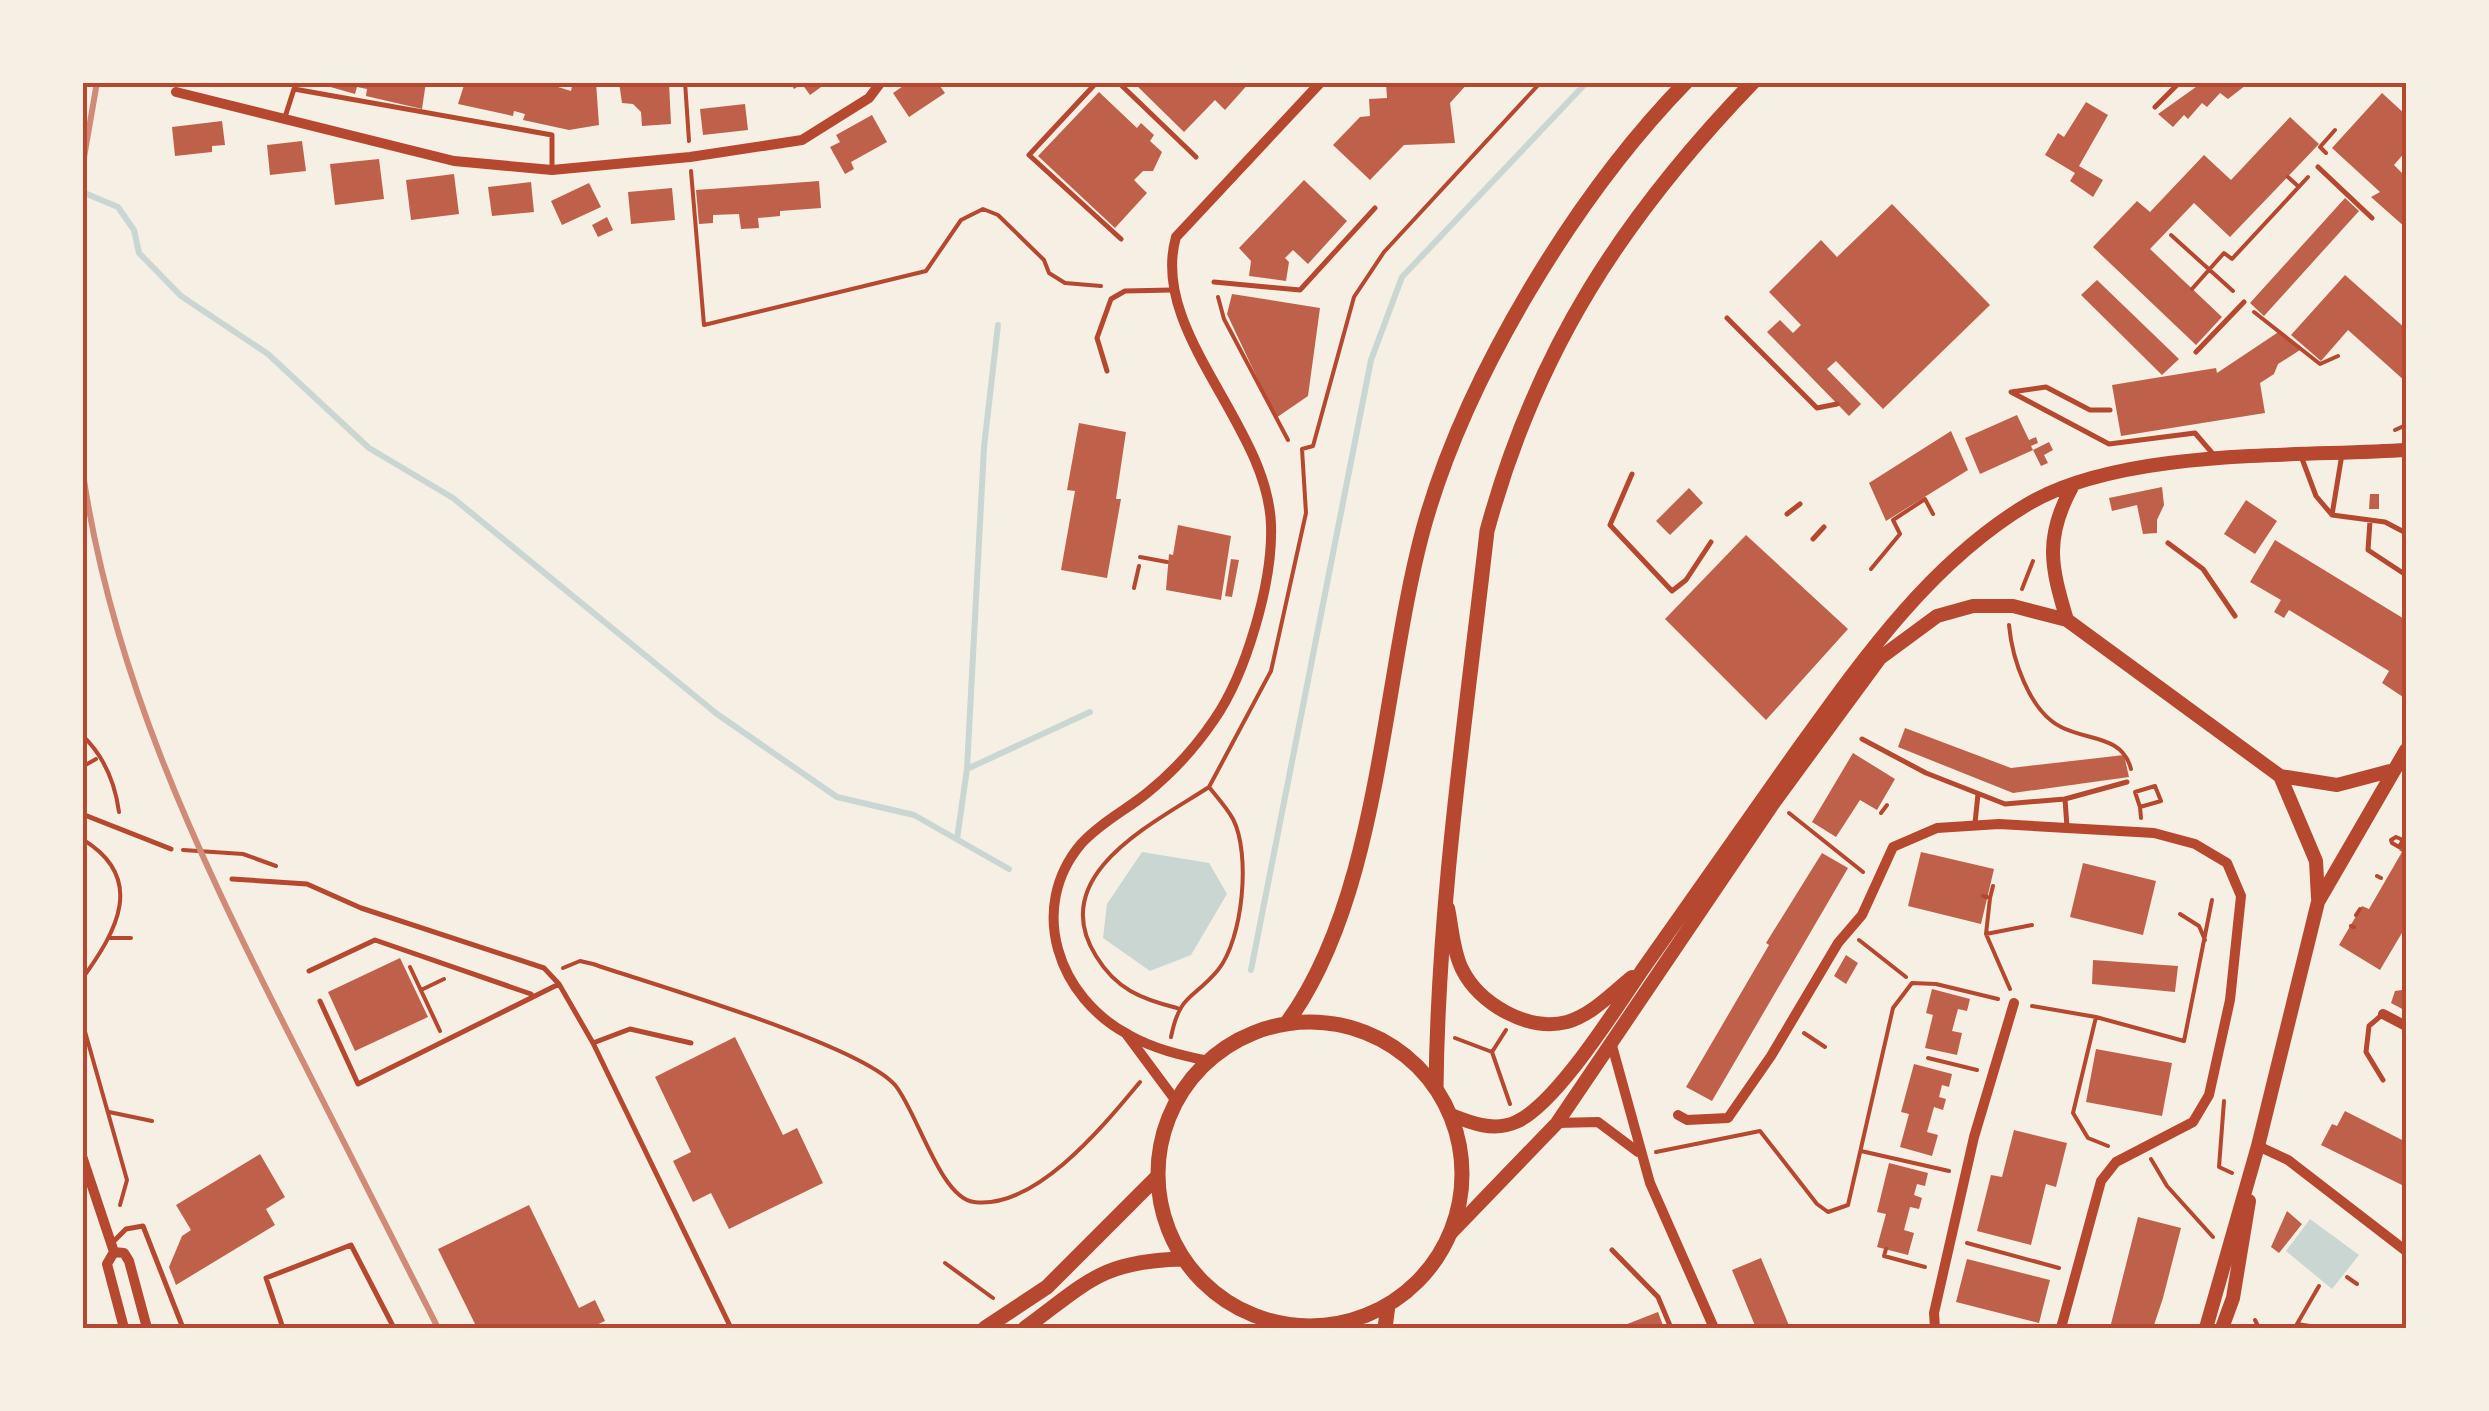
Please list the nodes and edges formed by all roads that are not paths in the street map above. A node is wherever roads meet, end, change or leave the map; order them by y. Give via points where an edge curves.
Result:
1 (881, 82) edge
2 (1097, 82) edge
3 (1118, 82) edge
4 (1321, 82) edge
5 (1686, 82) edge
6 (1753, 82) edge
7 (2180, 82) edge
8 (176, 92) dead end
9 (2156, 107) dead end
10 (284, 120) junction
11 (1196, 157) dead end
12 (2318, 166) road end
13 (552, 170) junction
14 (1375, 208) dead end
15 (2372, 218) dead end
16 (1120, 238) dead end
17 (1214, 282) road end
18 (1172, 290) junction
19 (2244, 302) dead end
20 (1727, 318) dead end
21 (2196, 352) dead end
22 (1107, 371) dead end
23 (1837, 404) dead end
24 (2110, 410) dead end
25 (2406, 450) edge
26 (2342, 454) junction
27 (2300, 456) junction
28 (2218, 460) junction
29 (1632, 474) dead end
30 (2072, 486) junction
31 (1800, 504) dead end
32 (1787, 514) dead end
33 (2332, 515) junction
34 (2370, 521) junction
35 (1824, 527) dead end
36 (2406, 533) edge
37 (1813, 539) dead end
38 (1711, 542) dead end
39 (2168, 544) dead end
40 (2406, 575) edge
41 (2235, 616) dead end
42 (2067, 620) junction
43 (1862, 739) dead end
44 (2405, 756) edge
45 (2390, 772) junction
46 (2280, 776) junction
47 (2127, 782) dead end
48 (1978, 794) junction
49 (2065, 799) junction
50 (82, 814) edge
51 (1975, 826) junction
52 (2067, 830) junction
53 (172, 849) road end
54 (232, 879) dead end
55 (1446, 901) junction
56 (2318, 902) junction
57 (1647, 964) junction
58 (309, 971) dead end
59 (559, 984) junction
60 (532, 994) junction
61 (320, 1001) dead end
62 (2014, 1003) road end
63 (2383, 1014) joint
64 (1286, 1024) junction
65 (2406, 1026) edge
66 (1127, 1034) junction
67 (1611, 1041) junction
68 (593, 1043) junction
69 (691, 1044) dead end
70 (1208, 1061) junction
71 (2383, 1080) dead end
72 (1436, 1089) junction
73 (1176, 1100) junction
74 (1450, 1115) junction
75 (1678, 1115) dead end
76 (1557, 1124) junction
77 (2258, 1146) junction
78 (1644, 1152) junction
79 (82, 1156) edge
80 (1157, 1178) junction
81 (1450, 1234) junction
82 (113, 1247) junction
83 (1612, 1250) dead end
84 (2406, 1251) edge
85 (1182, 1259) junction
86 (1388, 1306) junction
87 (1242, 1311) junction
88 (124, 1328) edge
89 (147, 1328) edge
90 (183, 1328) edge
91 (283, 1328) edge
92 (394, 1328) edge
93 (731, 1328) edge
94 (985, 1328) edge
95 (1025, 1328) edge
96 (1249, 1328) edge
97 (1385, 1328) edge
98 (1671, 1328) edge
99 (1714, 1328) edge
100 (1935, 1328) edge
101 (2061, 1328) edge
102 (2206, 1328) edge
103 (2222, 1328) edge

1 - 13 street via 869,98 802,140
2 - 16 lane via 1029,156
3 - 11 lane
4 - 18 street via 1176,237 1169,262
5 - 64 main road via 1600,182 1546,262 1470,407 1424,528 1360,844 1315,984
6 - 55 main road via 1633,220 1580,298 1501,479 1487,532
7 - 9 lane
8 - 10 street
10 - 13 street via 454,161
10 - 13 lane via 294,89 552,135
12 - 15 lane
14 - 17 lane via 1300,290
18 - 22 lane via 1125,291 1110,299 1097,338
18 - 66 street via 1262,470 1271,525 1262,595 1218,715 1176,768 1082,843 1053,894 1064,970 1100,1015
19 - 21 lane
20 - 23 lane via 1817,408
24 - 28 lane via 2090,410 2046,387 2011,392 2108,444 2195,433
25 - 26 main road
26 - 27 main road
26 - 33 lane
27 - 28 main road
27 - 33 lane via 2316,496
28 - 30 main road via 2108,474
29 - 38 lane via 1610,525 1672,591
30 - 42 main road via 2056,516 2050,564
30 - 57 main road via 2030,503 1976,538 1894,623
31 - 32 lane
33 - 34 lane
34 - 36 lane
34 - 40 lane via 2368,550
35 - 37 lane
39 - 41 lane via 2203,569
42 - 46 main road
42 - 67 main road via 2013,606 1973,606 1937,616 1880,658
43 - 48 lane
44 - 45 main road
45 - 46 main road via 2336,785
45 - 56 main road
46 - 56 main road via 2316,861
47 - 49 lane
48 - 49 lane via 2004,804
48 - 51 lane
49 - 52 lane
50 - 53 lane
51 - 52 street
51 - 75 street via 1937,828 1893,847 1862,915 1728,1118
52 - 101 street via 2184,840 2226,863 2241,896 2230,1000 2211,1087 2193,1122 2116,1162 2101,1182
54 - 59 lane via 306,884 549,973
55 - 57 main road via 1460,965 1471,984 1515,1016 1566,1022 1591,1011
55 - 72 main road
56 - 77 main road
57 - 74 main road via 1546,1101 1516,1122 1490,1127
58 - 60 lane via 375,940
59 - 60 lane
59 - 68 lane
60 - 61 lane via 358,1084
62 - 100 street via 1966,1176
63 - 65 street
63 - 71 lane via 2369,1026 2366,1052
64 - 70 main road via 1244,1037
64 - 72 main road via 1330,1023 1371,1034 1408,1057
66 - 70 street
66 - 73 street
67 - 76 main road
67 - 78 street
68 - 69 lane via 630,1029
68 - 93 lane
70 - 73 main road
72 - 74 main road
73 - 80 main road
74 - 81 main road via 1462,1175
76 - 78 street via 1598,1122
76 - 81 main road
77 - 84 street via 2288,1160
77 - 102 main road
77 - 103 main road
78 - 99 street
79 - 82 street
80 - 85 main road via 1169,1234
80 - 94 main road via 1047,1287
81 - 86 main road via 1434,1262
82 - 88 street via 107,1264
82 - 89 street via 129,1261
82 - 90 lane via 126,1229 143,1226
83 - 98 lane via 1658,1296
85 - 87 main road
85 - 95 main road via 1103,1271
86 - 87 main road via 1316,1326 1278,1324
86 - 97 main road
87 - 96 main road
91 - 92 lane via 266,1278 351,1244

